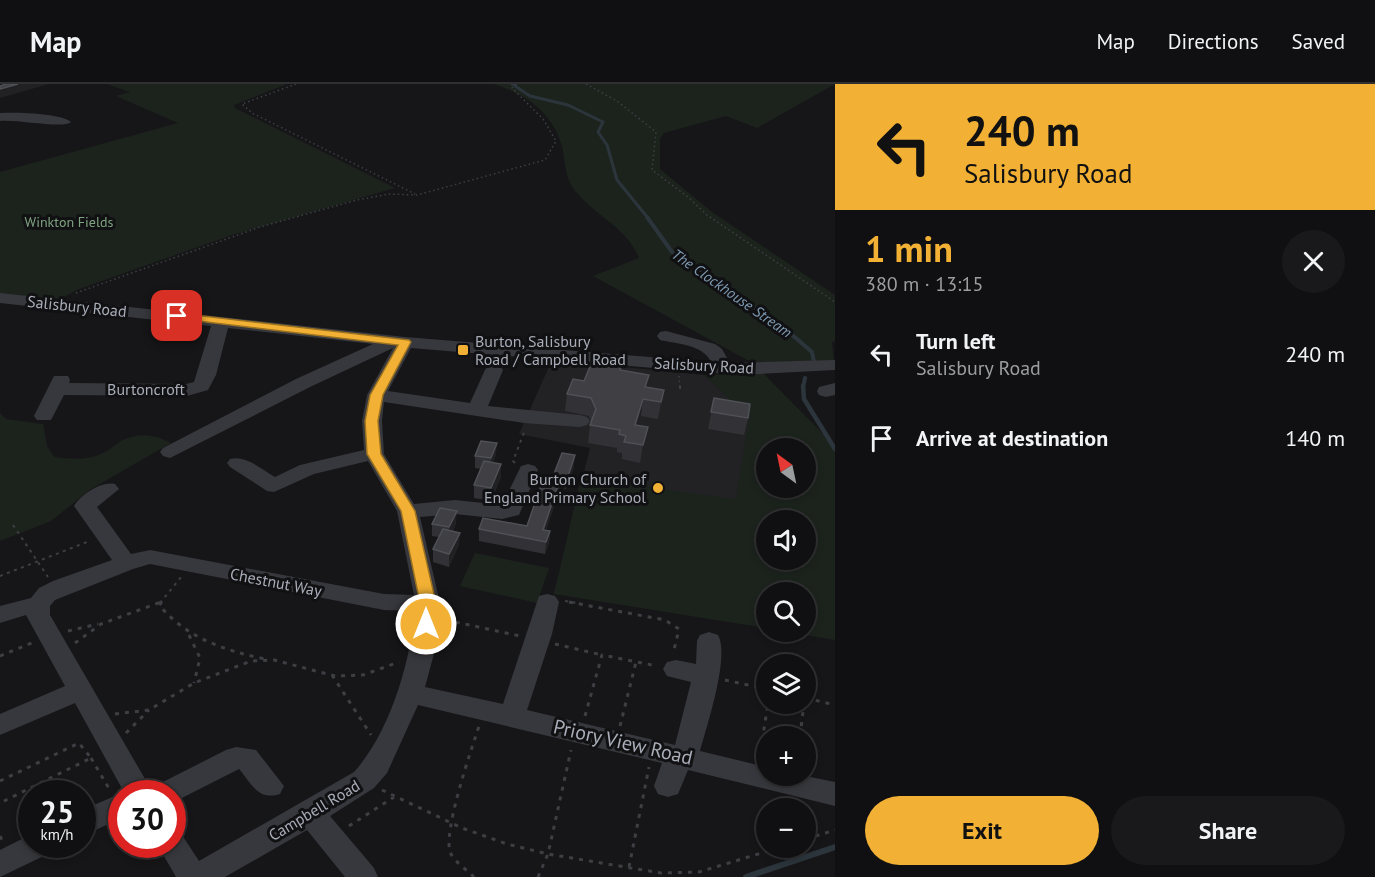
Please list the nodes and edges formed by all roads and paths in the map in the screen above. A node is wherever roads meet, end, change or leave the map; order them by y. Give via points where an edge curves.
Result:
1 (296, 84) edge
2 (517, 84) edge
3 (585, 84) edge
4 (65, 112) dead end
5 (0, 117) edge
6 (417, 195) junction
7 (0, 298) edge
8 (835, 302) edge
9 (67, 304) junction
10 (221, 321) junction
11 (666, 336) dead end
12 (399, 341) junction
13 (835, 365) edge
14 (722, 368) junction
15 (494, 370) dead end
16 (376, 395) junction
17 (476, 410) junction
18 (44, 416) dead end
19 (526, 418) junction
20 (580, 421) dead end
21 (170, 452) dead end
22 (374, 454) junction
23 (237, 463) dead end
24 (530, 471) joint
25 (108, 489) dead end
26 (408, 511) junction
27 (13, 525) dead end
28 (87, 542) dead end
29 (37, 562) junction
30 (126, 563) junction
31 (191, 566) junction
32 (0, 576) edge
33 (48, 578) dead end
34 (161, 602) junction
35 (547, 602) joint
36 (38, 605) junction
37 (436, 611) junction
38 (0, 615) edge
39 (101, 624) junction
40 (188, 634) junction
41 (539, 637) junction
42 (55, 646) junction
43 (422, 654) junction
44 (602, 655) junction
45 (0, 656) edge
46 (708, 659) junction
47 (270, 660) junction
48 (636, 662) junction
49 (673, 669) junction
50 (332, 675) junction
51 (194, 683) junction
52 (756, 684) edge
53 (80, 690) junction
54 (410, 694) junction
55 (816, 700) edge
56 (835, 705) edge
57 (484, 709) junction
58 (149, 710) junction
59 (93, 713) junction
60 (512, 715) junction
61 (0, 725) edge
62 (580, 727) junction
63 (619, 730) dead end
64 (388, 740) junction
65 (652, 749) junction
66 (116, 751) junction
67 (682, 756) junction
68 (91, 758) junction
69 (109, 780) edge
70 (122, 780) edge
71 (364, 780) junction
72 (0, 781) edge
73 (186, 783) edge
74 (270, 786) dead end
75 (668, 786) dead end
76 (835, 794) edge
77 (394, 796) junction
78 (0, 803) edge
79 (312, 813) junction
80 (451, 823) junction
81 (835, 830) edge
82 (816, 836) edge
83 (331, 837) junction
84 (548, 854) junction
85 (18, 855) edge
86 (756, 855) edge
87 (180, 858) edge
88 (0, 864) edge
89 (629, 867) junction
90 (699, 872) junction
91 (192, 877) edge
92 (198, 877) edge
93 (363, 877) edge
94 (474, 877) edge
95 (538, 877) edge
96 (692, 877) edge

1 - 6 path via 242,105
2 - 6 path via 512,86 543,119 556,141 545,160
3 - 8 path via 617,101 656,132 652,170 706,215
4 - 5 street
6 - 9 path via 389,194 357,200 260,227 74,294
7 - 9 street, Salisbury Road
9 - 10 street, Salisbury Road
10 - 12 street, Salisbury Road
10 - 18 street, Burtoncroft via 201,386 187,390 59,384
11 - 14 street via 713,349 722,360
12 - 14 street, Salisbury Road
12 - 16 street, Campbell Road
12 - 21 street via 303,383
13 - 14 street, Salisbury Road
15 - 17 street
16 - 17 street
16 - 22 street, Campbell Road via 372,421
17 - 19 street
19 - 20 street
19 - 24 path via 513,460
22 - 23 street via 307,469 274,486
22 - 26 street, Campbell Road
24 - 26 street via 511,510 455,507
25 - 30 street via 85,506
26 - 37 street, Campbell Road
27 - 29 path
28 - 29 path
29 - 32 path
29 - 33 path
30 - 31 street, Chestnut Way via 150,557
30 - 36 street, Chestnut Way via 61,587 47,594
31 - 34 path
31 - 37 street, Chestnut Way
34 - 39 path
34 - 40 path via 159,605 167,615
35 - 41 street
35 - 49 path via 547,598 664,620 679,629
36 - 38 street, Chestnut Way
36 - 42 street via 38,615
37 - 41 path
37 - 43 street, Campbell Road
39 - 42 path
39 - 42 path
40 - 47 path via 211,646
40 - 51 path via 200,658
41 - 44 path
41 - 60 street
42 - 45 path
42 - 53 street
43 - 50 path via 363,675
43 - 54 street, Campbell Road
44 - 48 path
44 - 62 path
46 - 49 street
46 - 52 path
46 - 67 street
47 - 50 path
47 - 51 path via 251,661
48 - 49 path
48 - 63 path
50 - 64 path via 370,735
51 - 58 path
53 - 59 street
53 - 61 street
54 - 57 street, Priory View Road
54 - 64 street, Campbell Road
55 - 56 path
57 - 60 street, Priory View Road
57 - 80 path
58 - 59 path
58 - 66 path via 127,732
59 - 66 street
60 - 62 street, Priory View Road
62 - 65 street, Priory View Road
62 - 84 path
64 - 71 street, Campbell Road via 377,765
65 - 67 street, Priory View Road
65 - 89 path
66 - 70 street
67 - 75 street
67 - 76 street, Priory View Road
68 - 69 path
68 - 72 path via 79,743
68 - 78 path
71 - 77 path
71 - 79 street, Campbell Road
73 - 74 street via 236,758 246,758
77 - 80 path
77 - 83 path
79 - 83 street
79 - 92 street, Campbell Road
80 - 84 path
80 - 94 path via 450,853
81 - 82 path
83 - 93 street
84 - 89 path
84 - 95 path
85 - 88 street
86 - 90 path
87 - 91 street
89 - 90 path via 680,874
90 - 96 path

